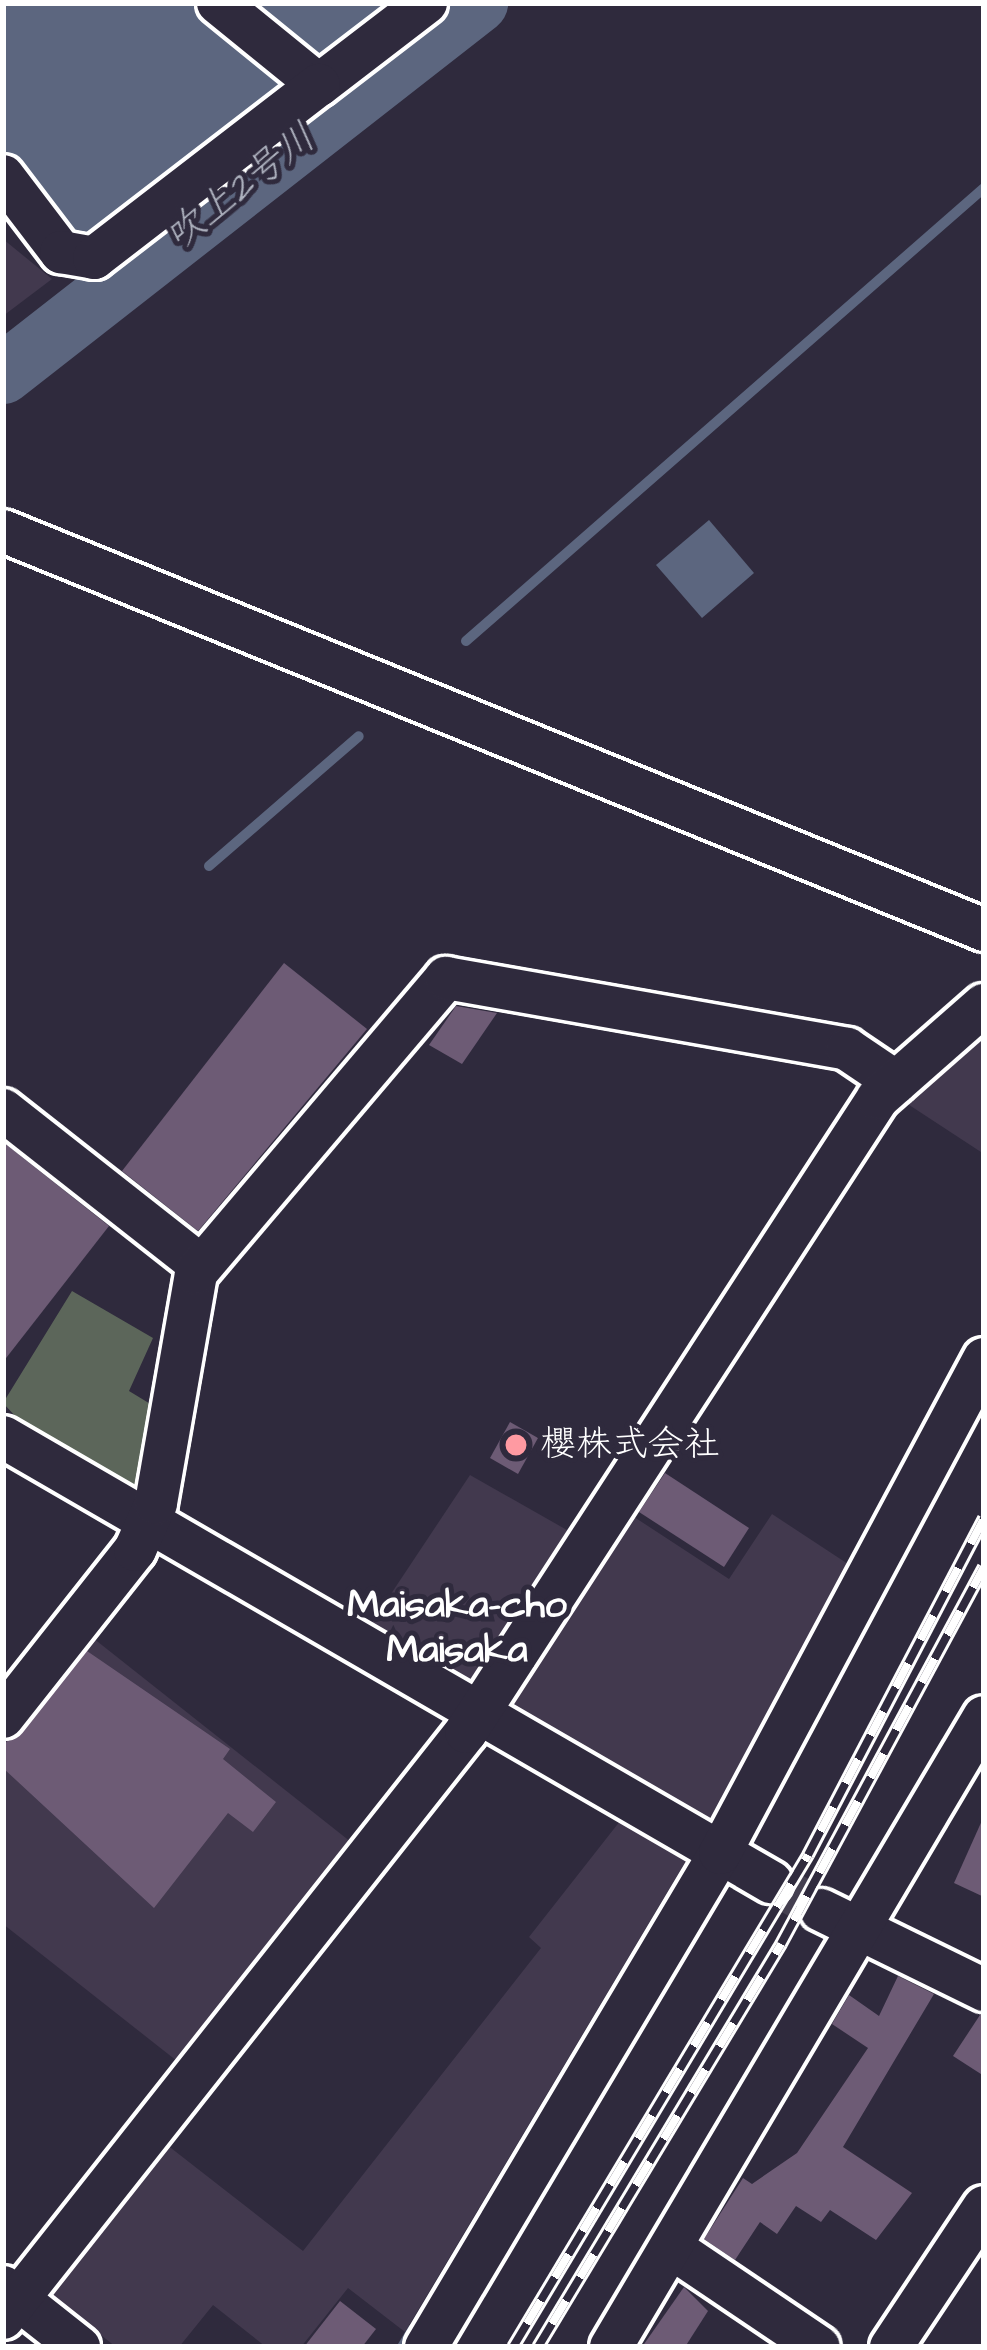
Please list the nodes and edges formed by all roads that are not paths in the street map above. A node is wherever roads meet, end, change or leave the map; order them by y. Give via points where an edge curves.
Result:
1 (218, 3) edge
2 (426, 3) edge
3 (319, 86) junction
4 (3, 176) edge
5 (3, 531) edge
6 (984, 931) edge
7 (984, 1005) edge
8 (896, 1082) junction
9 (3, 1110) edge
10 (201, 1266) junction
11 (984, 1359) edge
12 (3, 1437) edge
13 (145, 1526) junction
14 (476, 1714) junction
15 (3, 1717) edge
16 (984, 1717) edge
17 (720, 1852) junction
18 (771, 1882) tunnel mouth
19 (821, 1910) tunnel mouth
20 (865, 1934) junction
21 (984, 1990) edge
22 (984, 2207) edge
23 (672, 2248) junction
24 (8, 2301) edge
25 (79, 2347) edge
26 (426, 2347) edge
27 (611, 2347) edge
28 (819, 2347) edge
29 (891, 2347) edge

1 - 3 street
2 - 3 street
3 - 4 street via 94,258 61,252
5 - 6 street
7 - 8 street
8 - 10 street via 847,1049 446,978
8 - 14 street
9 - 10 street
10 - 13 street
11 - 17 street
12 - 13 street
13 - 14 street
13 - 15 street
14 - 17 street
14 - 24 street
16 - 20 street
17 - 18 street
17 - 26 street
19 - 20 street
20 - 21 street
20 - 23 street
22 - 29 street
23 - 27 street
23 - 28 street
24 - 25 street

